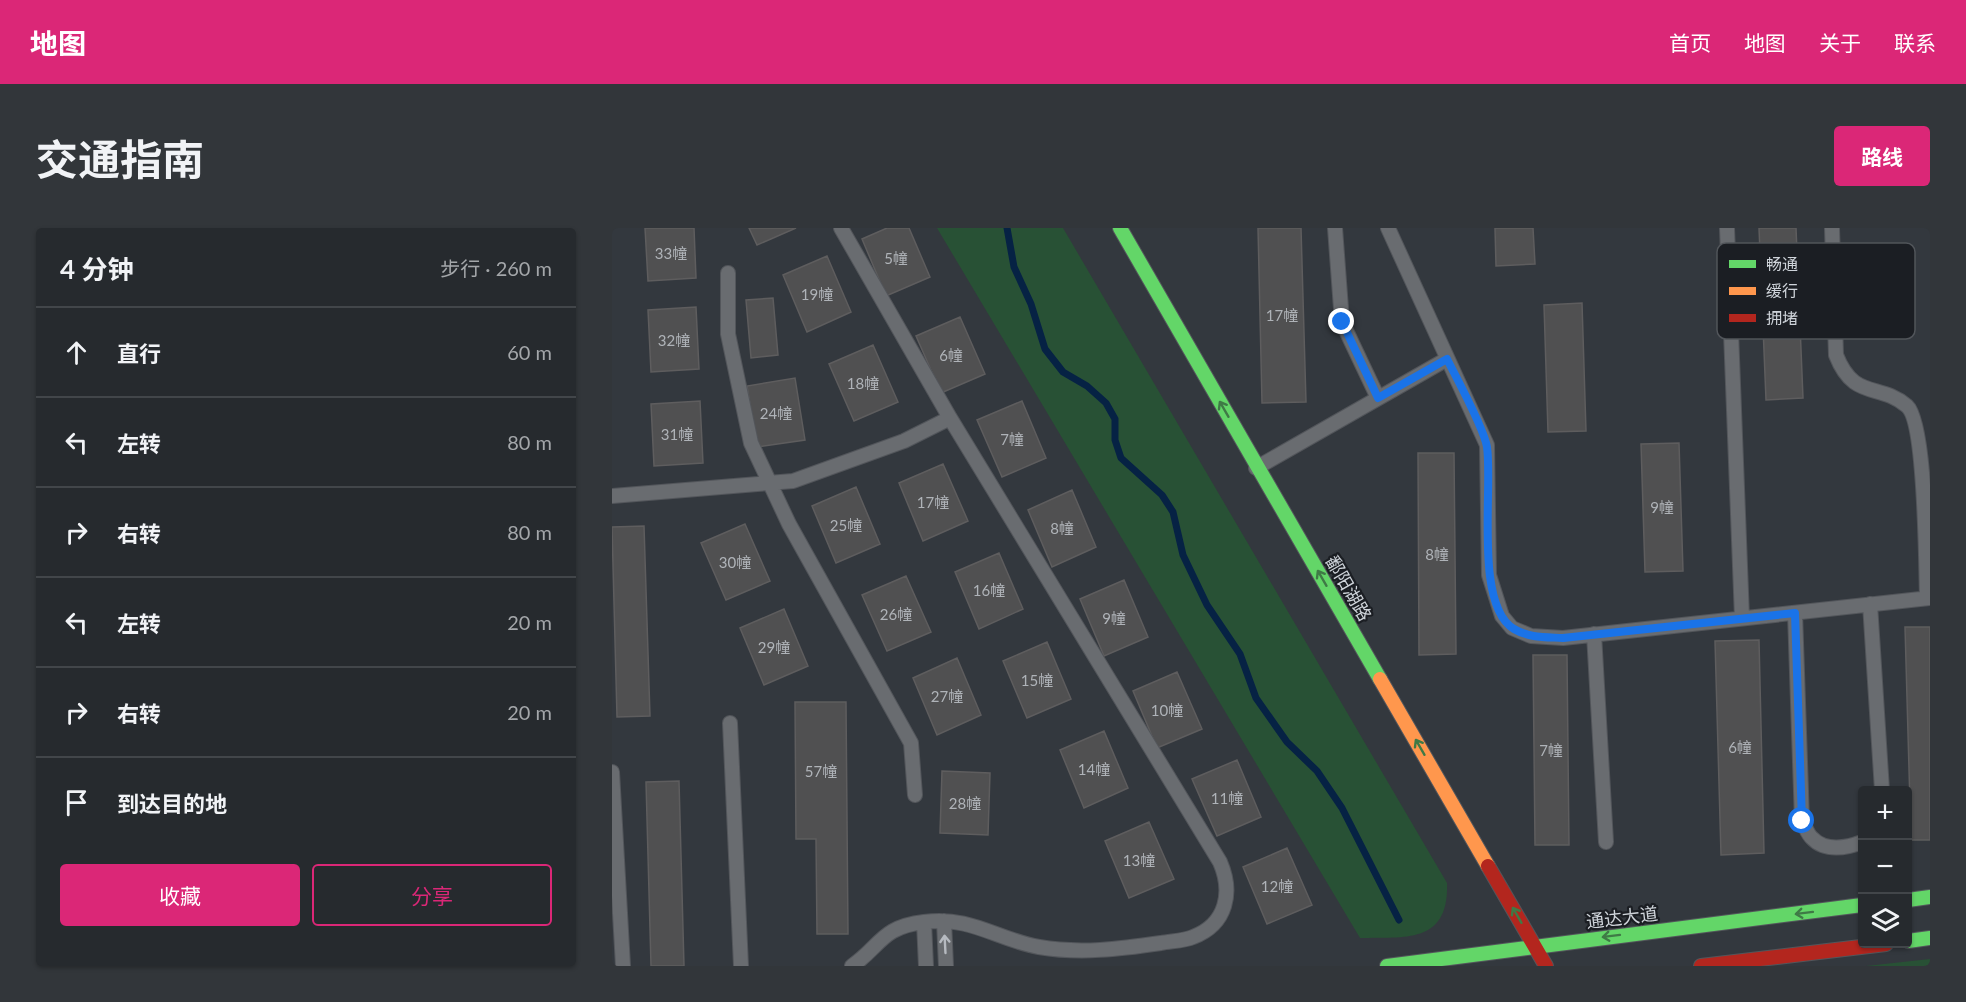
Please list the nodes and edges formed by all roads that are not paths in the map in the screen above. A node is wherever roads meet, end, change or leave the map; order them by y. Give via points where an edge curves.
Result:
1 (841, 228) edge
2 (1120, 228) edge
3 (1335, 228) edge
4 (1388, 228) edge
5 (1727, 228) edge
6 (1832, 228) edge
7 (1728, 243) edge
8 (1832, 243) edge
9 (728, 273) dead end
10 (1731, 339) edge
11 (1835, 339) edge
12 (1447, 359) junction
13 (1378, 398) junction
14 (950, 418) junction
15 (1258, 467) junction
16 (1244, 475) dead end
17 (770, 483) junction
18 (612, 496) edge
19 (1929, 598) edge
20 (1870, 604) junction
21 (1795, 613) junction
22 (1742, 618) junction
23 (1594, 634) junction
24 (730, 723) dead end
25 (612, 772) edge
26 (1882, 786) edge
27 (915, 795) dead end
28 (1606, 842) dead end
29 (1858, 844) edge
30 (1930, 897) edge
31 (1912, 899) edge
32 (1858, 906) edge
33 (944, 921) junction
34 (924, 922) junction
35 (1930, 938) edge
36 (1912, 940) edge
37 (1509, 943) junction
38 (1535, 946) junction
39 (1858, 947) edge
40 (623, 966) edge
41 (741, 966) edge
42 (852, 966) edge
43 (926, 966) edge
44 (946, 966) edge
45 (1387, 966) edge
46 (1522, 966) edge
47 (1546, 966) edge
48 (1701, 966) edge

1 - 14 lane
15 -> 2 street, 鄱阳湖路
3 - 13 lane via 1342,322
4 - 12 lane
5 - 7 lane
6 - 8 lane
9 - 17 lane via 728,334 734,367 751,443
10 - 22 lane
11 - 19 lane via 1839,363 1856,385 1898,400 1915,418
12 - 13 lane
12 - 23 lane via 1487,445 1489,575 1502,616 1512,628 1531,636 1563,638
13 - 15 lane
14 - 17 lane via 893,445 793,481
14 - 33 lane via 1220,862 1228,893 1215,921 1192,938 1118,950 1038,947 969,923
15 - 16 lane
38 -> 15 street, 鄱阳湖路
17 - 18 lane
17 - 27 lane via 911,743
19 - 20 lane
20 - 21 lane
20 - 26 lane
21 - 22 lane
21 - 29 lane via 1802,821 1811,838 1827,847 1848,848
22 - 23 lane
23 - 28 lane
24 - 41 lane
25 - 40 lane
30 - 31 street
32 -> 38 street, 通达大道
33 - 34 lane
44 -> 33 lane
34 - 42 lane via 897,928
34 - 43 lane
35 - 36 street
37 - 38 street, 通达大道
37 - 45 street, 通达大道
37 - 46 street
38 - 47 street, 鄱阳湖路
39 - 48 street

